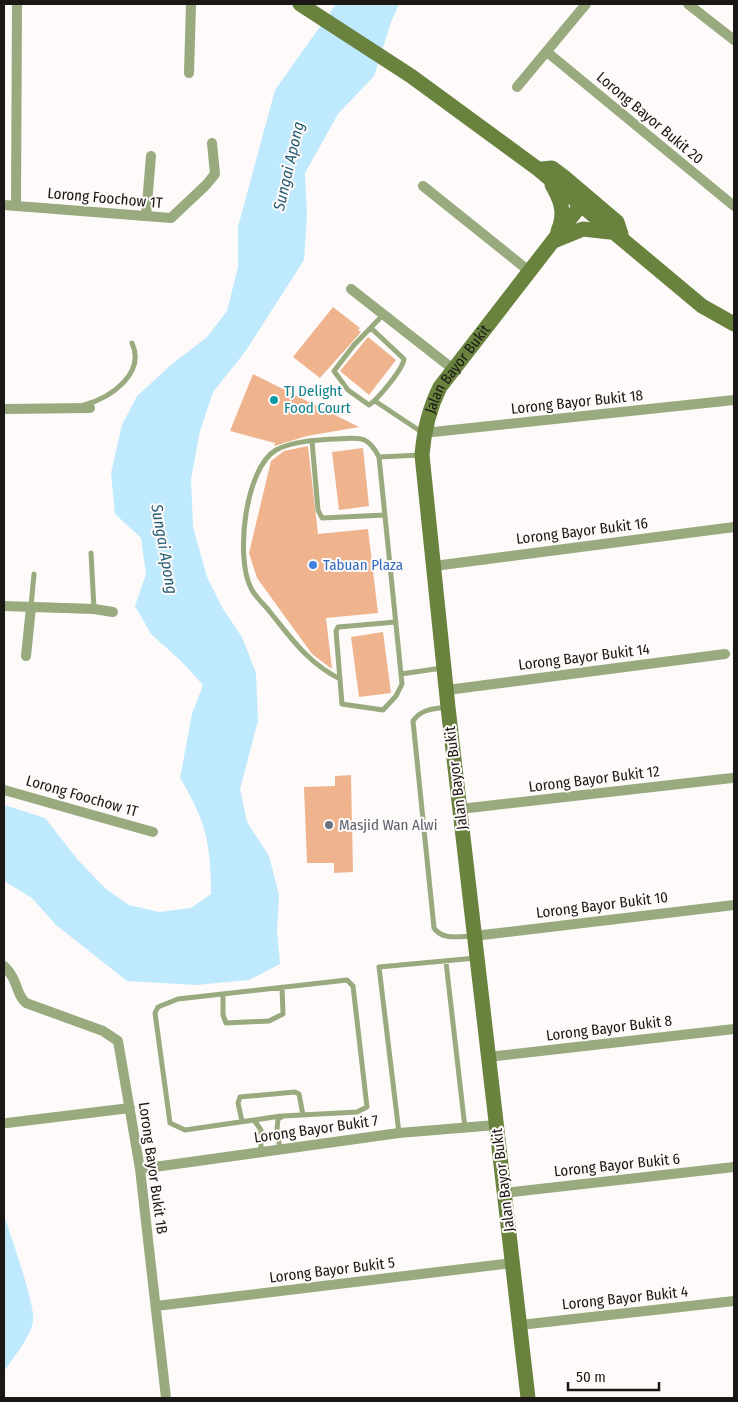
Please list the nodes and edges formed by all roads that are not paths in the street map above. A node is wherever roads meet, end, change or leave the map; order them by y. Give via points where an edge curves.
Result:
1 (17, 4) edge
2 (191, 4) edge
3 (586, 4) edge
4 (688, 4) edge
5 (305, 7) edge
6 (734, 40) edge
7 (547, 52) junction
8 (189, 73) dead end
9 (517, 87) dead end
10 (212, 143) dead end
11 (151, 156) dead end
12 (542, 172) junction
13 (423, 186) dead end
14 (4, 205) edge
15 (16, 205) junction
16 (580, 206) junction
17 (734, 206) edge
18 (146, 216) junction
19 (618, 236) junction
20 (552, 242) junction
21 (529, 271) junction
22 (352, 289) dead end
23 (383, 315) junction
24 (734, 324) edge
25 (372, 328) junction
26 (132, 343) dead end
27 (453, 369) junction
28 (734, 400) edge
29 (375, 401) junction
30 (77, 407) junction
31 (90, 408) dead end
32 (4, 409) edge
33 (424, 433) junction
34 (312, 441) junction
35 (422, 455) junction
36 (379, 457) junction
37 (385, 516) junction
38 (734, 527) edge
39 (91, 553) dead end
40 (434, 566) junction
41 (34, 574) dead end
42 (4, 606) edge
43 (31, 607) junction
44 (94, 608) junction
45 (113, 612) dead end
46 (396, 622) junction
47 (725, 654) dead end
48 (26, 656) dead end
49 (445, 668) junction
50 (401, 674) junction
51 (340, 680) junction
52 (447, 690) junction
53 (448, 707) junction
54 (732, 778) dead end
55 (4, 790) edge
56 (460, 809) junction
57 (153, 832) dead end
58 (734, 905) edge
59 (474, 936) junction
60 (477, 958) junction
61 (446, 962) junction
62 (4, 966) edge
63 (282, 987) junction
64 (223, 994) junction
65 (734, 1029) edge
66 (488, 1057) junction
67 (130, 1108) junction
68 (303, 1115) junction
69 (283, 1116) junction
70 (254, 1120) junction
71 (242, 1122) junction
72 (7, 1123) dead end
73 (496, 1126) junction
74 (465, 1129) junction
75 (400, 1133) junction
76 (280, 1150) junction
77 (261, 1152) junction
78 (734, 1167) edge
79 (140, 1169) junction
80 (504, 1193) junction
81 (512, 1264) junction
82 (734, 1301) edge
83 (156, 1306) junction
84 (520, 1325) junction
85 (166, 1398) edge
86 (528, 1398) edge

1 - 15 street
2 - 8 street
3 - 7 street
4 - 6 street
5 - 12 street via 411,76
7 - 9 street
7 - 17 street, Lorong Bayor Bukit 20
10 - 18 street, Lorong Foochow 1T via 214,174 206,185 171,218
11 - 18 street
12 - 16 street
12 - 19 street via 552,168 564,177 617,222
12 - 20 street via 562,204 562,222
13 - 21 street
14 - 15 street, Lorong Foochow 1T
15 - 18 street, Lorong Foochow 1T
16 - 19 street
16 - 20 street, Jalan Bayor Bukit
19 - 20 street via 583,229
19 - 24 street via 702,306
20 - 21 street, Jalan Bayor Bukit
21 - 27 street, Jalan Bayor Bukit
22 - 23 street
23 - 25 lane
23 - 27 street
25 - 29 lane via 404,359 404,364
25 - 29 lane via 334,371 348,390 364,403 369,405
26 - 30 lane via 136,351 134,361 120,387 100,400
27 - 33 street, Jalan Bayor Bukit via 440,387
28 - 33 street, Lorong Bayor Bukit 18
29 - 33 lane
30 - 31 street
30 - 32 street
33 - 35 street, Jalan Bayor Bukit
34 - 36 lane via 363,438 372,444
34 - 37 lane via 318,510 322,518
34 - 51 lane via 277,450 264,460 251,495 242,547 251,588 312,662
35 - 36 lane
35 - 40 street, Jalan Bayor Bukit
36 - 37 lane
37 - 46 lane
38 - 40 street, Lorong Bayor Bukit 16
39 - 44 lane
40 - 49 street, Jalan Bayor Bukit
41 - 43 lane
42 - 43 street
43 - 44 street
43 - 48 street
44 - 45 street
46 - 50 lane
46 - 51 lane via 338,627
47 - 52 street, Lorong Bayor Bukit 14
49 - 50 lane
49 - 52 street, Jalan Bayor Bukit
50 - 51 lane via 402,684 383,710 342,704
52 - 53 street, Jalan Bayor Bukit
53 - 56 street, Jalan Bayor Bukit
53 - 59 lane via 417,714 413,721 434,928 444,936
54 - 56 street, Lorong Bayor Bukit 12
55 - 57 street, Lorong Foochow 1T
56 - 59 street, Jalan Bayor Bukit
58 - 59 street, Lorong Bayor Bukit 10
59 - 60 street, Jalan Bayor Bukit
60 - 61 lane
60 - 66 street, Jalan Bayor Bukit
61 - 74 lane
61 - 75 lane via 379,967
62 - 67 street, Lorong Bayor Bukit 1B via 16,980 21,999 26,1003 103,1031 118,1041
63 - 64 lane
63 - 64 lane via 283,1014 268,1021 226,1023
63 - 68 lane via 347,980 353,986 367,1108 357,1112
64 - 71 lane via 178,999 158,1008 155,1013 167,1116 170,1123 185,1130
65 - 66 street, Lorong Bayor Bukit 8
66 - 73 street, Jalan Bayor Bukit
67 - 72 street
67 - 79 street, Lorong Bayor Bukit 1B
68 - 69 lane
68 - 71 lane via 299,1094 295,1092 240,1097
69 - 70 lane
69 - 76 lane via 278,1119 276,1129
70 - 71 lane
70 - 77 lane via 261,1130
73 - 74 street, Lorong Bayor Bukit 7
73 - 80 street, Jalan Bayor Bukit
74 - 75 street, Lorong Bayor Bukit 7
75 - 76 street, Lorong Bayor Bukit 7
76 - 77 street, Lorong Bayor Bukit 7
77 - 79 street, Lorong Bayor Bukit 7
78 - 80 street, Lorong Bayor Bukit 6
79 - 83 street, Lorong Bayor Bukit 1B
80 - 81 street, Jalan Bayor Bukit
81 - 83 street, Lorong Bayor Bukit 5
81 - 84 street, Jalan Bayor Bukit
82 - 84 street, Lorong Bayor Bukit 4
83 - 85 street, Lorong Bayor Bukit 1B
84 - 86 street, Jalan Bayor Bukit

